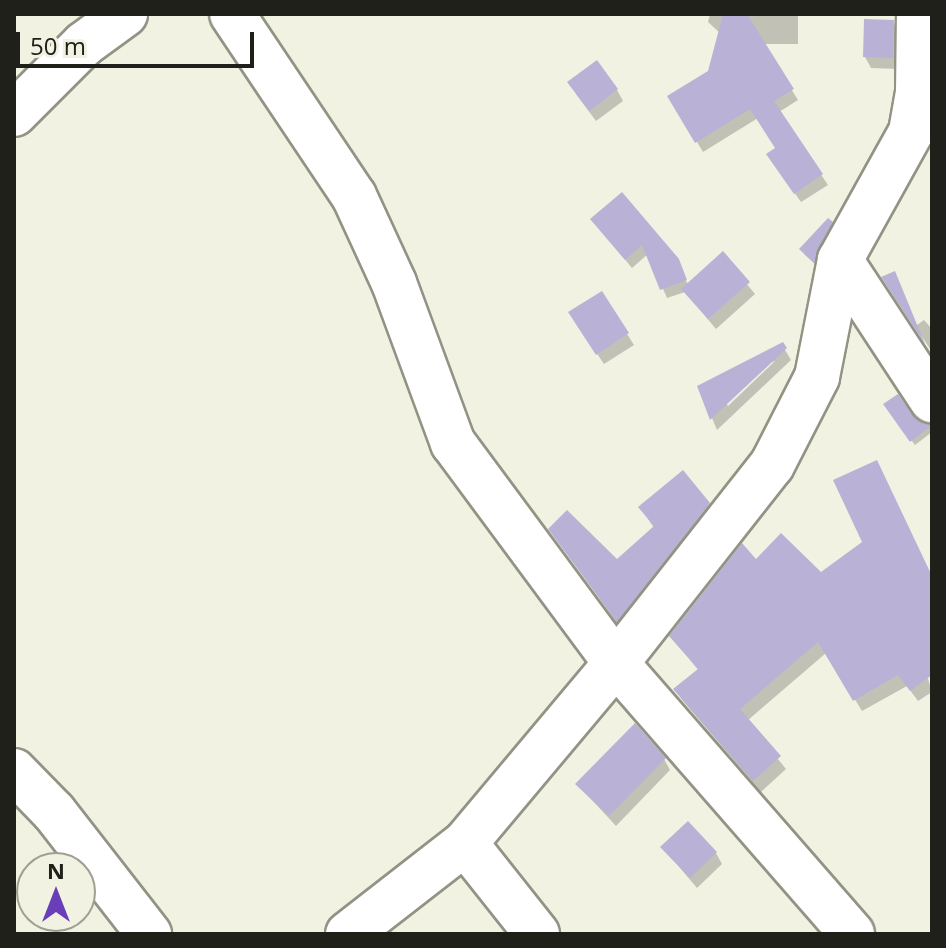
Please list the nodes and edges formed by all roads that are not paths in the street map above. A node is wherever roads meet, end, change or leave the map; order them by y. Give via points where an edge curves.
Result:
1 (125, 14) edge
2 (232, 14) edge
3 (919, 14) edge
4 (14, 114) edge
5 (840, 260) junction
6 (932, 400) edge
7 (616, 663) junction
8 (14, 771) edge
9 (465, 843) junction
10 (149, 934) edge
11 (348, 934) edge
12 (537, 934) edge
13 (852, 934) edge

1 - 4 street via 84,44
2 - 7 street via 354,196 394,283 453,443
3 - 5 street via 918,93 911,132
5 - 6 street
5 - 7 street via 817,377 772,465
7 - 9 street
7 - 13 street
8 - 10 street via 54,812
9 - 11 street
9 - 12 street

